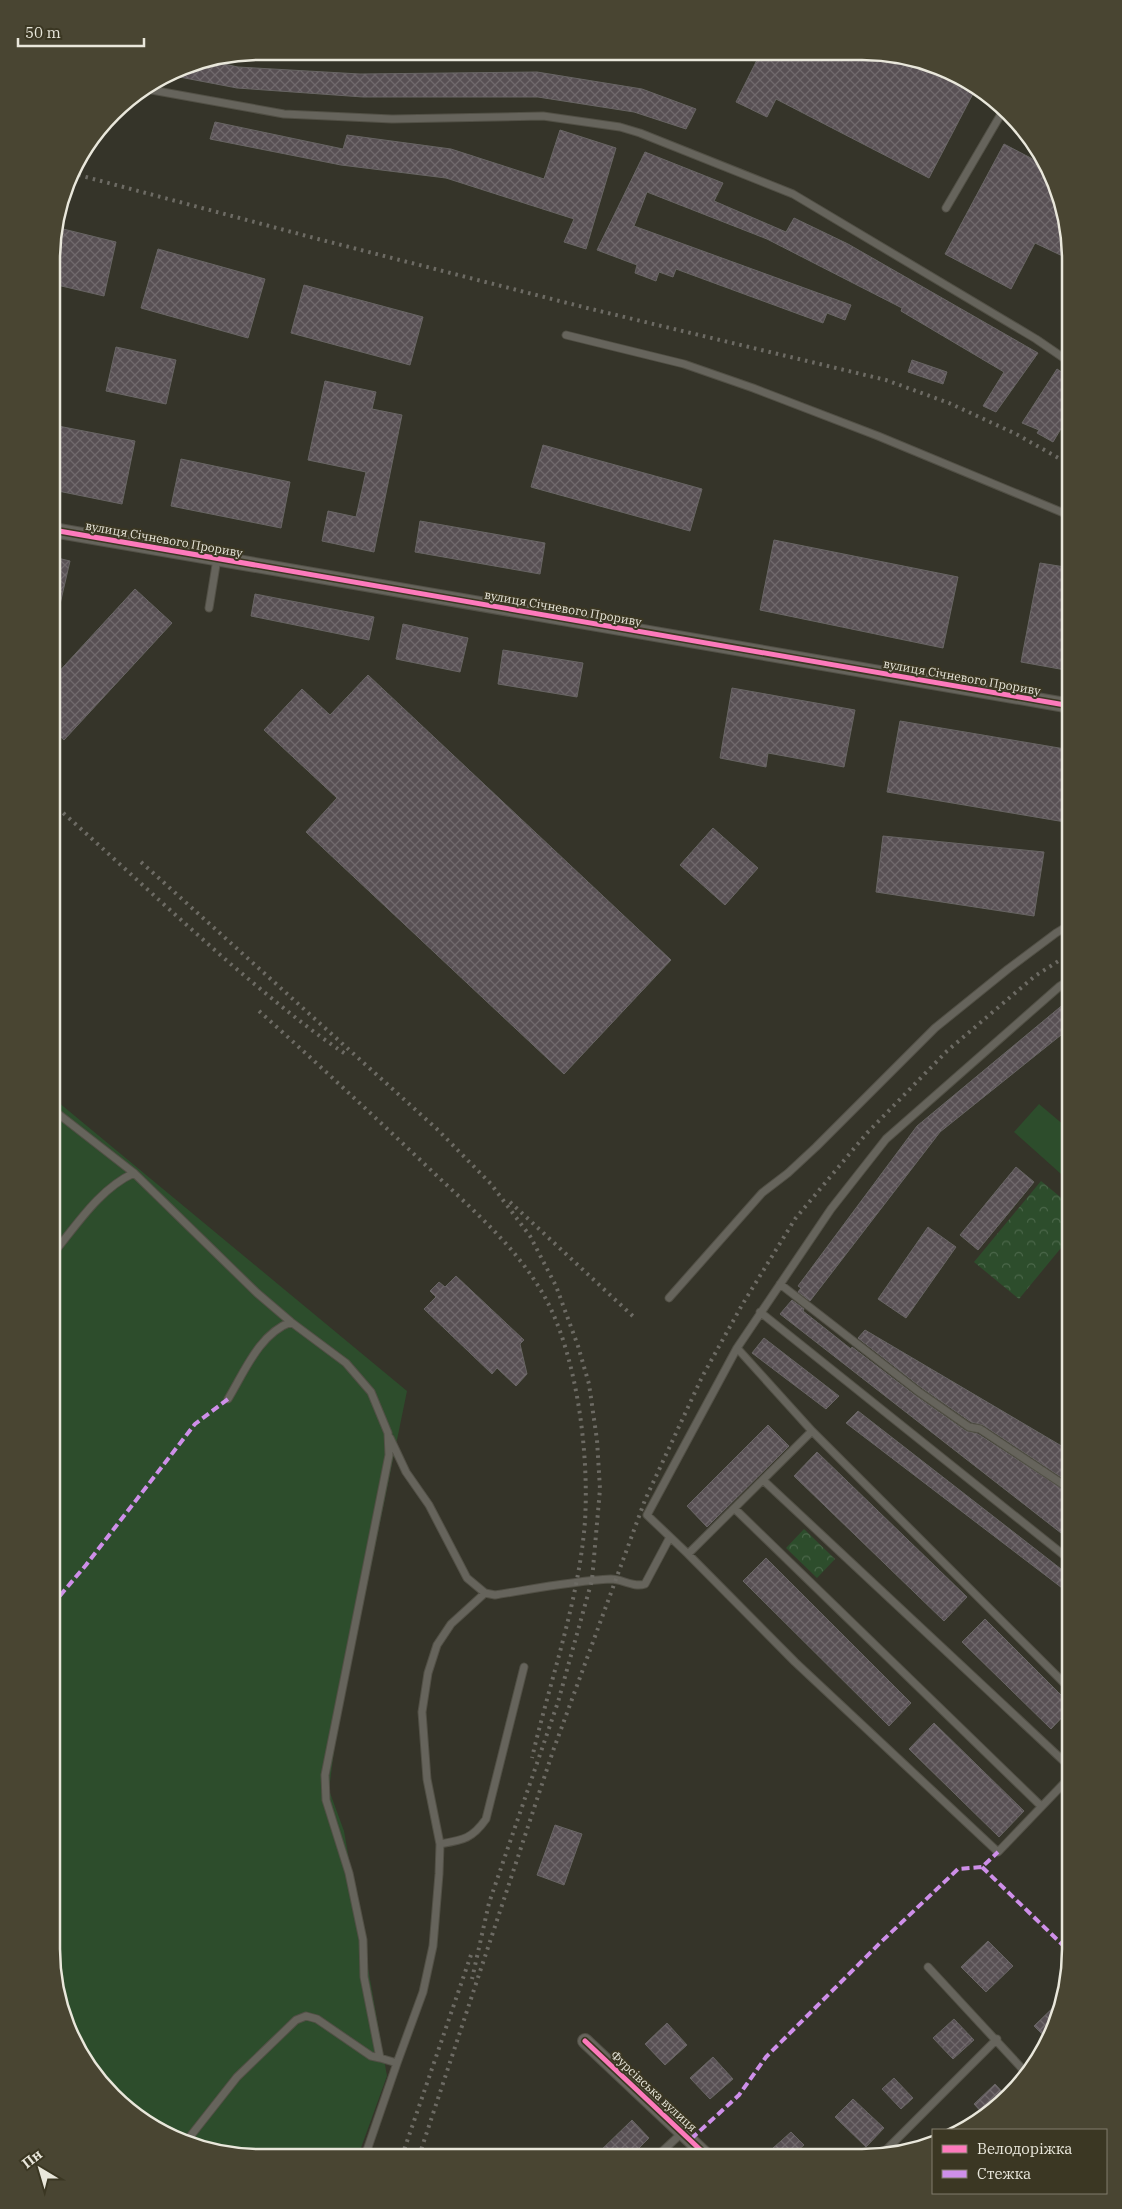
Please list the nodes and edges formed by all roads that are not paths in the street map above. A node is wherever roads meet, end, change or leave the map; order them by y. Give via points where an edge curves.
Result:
1 (154, 91) edge
2 (1000, 116) edge
3 (946, 208) dead end
4 (566, 335) dead end
5 (1062, 357) edge
6 (1062, 512) edge
7 (60, 531) edge
8 (218, 559) junction
9 (209, 608) dead end
10 (1062, 704) edge
11 (1062, 929) edge
12 (1062, 985) edge
13 (60, 1115) edge
14 (134, 1173) junction
15 (60, 1245) edge
16 (780, 1284) junction
17 (669, 1298) dead end
18 (760, 1312) junction
19 (291, 1322) junction
20 (737, 1348) junction
21 (228, 1399) dead end
22 (812, 1431) junction
23 (388, 1433) junction
24 (763, 1480) junction
25 (1062, 1484) edge
26 (735, 1509) junction
27 (670, 1537) junction
28 (688, 1554) junction
29 (1062, 1554) edge
30 (485, 1593) junction
31 (524, 1667) dead end
32 (1062, 1681) edge
33 (1062, 1759) edge
34 (1062, 1785) edge
35 (1041, 1806) junction
36 (440, 1844) junction
37 (928, 1967) dead end
38 (997, 2038) junction
39 (585, 2041) dead end
40 (380, 2058) junction
41 (397, 2063) junction
42 (1023, 2068) edge
43 (683, 2132) junction
44 (190, 2136) edge
45 (889, 2147) edge
46 (367, 2149) edge
47 (665, 2149) edge
48 (700, 2149) edge

1 - 5 lane via 284,114 392,119 543,116 620,127 793,194
2 - 3 lane
4 - 6 lane via 684,364 753,388
7 - 8 street, вулиця Січневого Прориву
8 - 9 lane
8 - 10 street, вулиця Січневого Прориву
11 - 17 lane via 935,1028 816,1147 762,1193
12 - 16 lane via 886,1139 831,1209
13 - 14 lane
14 - 15 lane via 105,1192
14 - 19 lane
16 - 18 lane
16 - 25 lane via 947,1412 969,1427 980,1429
18 - 20 lane
18 - 29 lane
19 - 21 lane via 268,1336
19 - 23 lane via 346,1363 371,1392
20 - 22 lane
20 - 27 lane via 647,1515
22 - 24 lane
22 - 32 lane
23 - 30 lane via 406,1472 429,1505 466,1578
23 - 40 lane via 389,1456 325,1775 326,1800 349,1873 363,1940 364,1978
24 - 26 lane
24 - 33 lane
26 - 28 lane
26 - 35 lane
27 - 28 lane
27 - 30 lane via 641,1586 615,1579 576,1581 495,1595
28 - 35 lane via 795,1662 998,1852
30 - 36 lane via 451,1624 437,1645 428,1673 422,1712 427,1778
31 - 36 lane via 486,1819 466,1839
34 - 35 lane
36 - 41 lane via 433,1946 424,1992
37 - 38 lane
38 - 42 lane
38 - 45 lane
39 - 43 street, Фурсівська вулиця
40 - 41 lane
40 - 44 lane via 370,2056 317,2018 306,2016 296,2020 237,2077
41 - 46 lane
43 - 47 lane
43 - 48 street, Фурсівська вулиця

